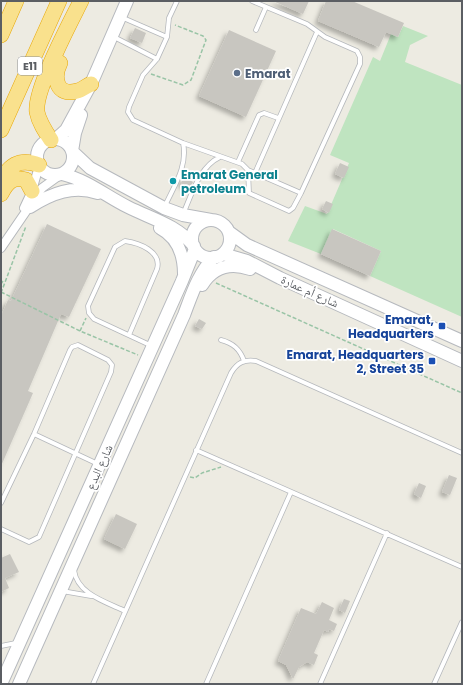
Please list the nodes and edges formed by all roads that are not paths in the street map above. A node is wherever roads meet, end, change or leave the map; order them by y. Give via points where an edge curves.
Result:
1 (16, 1) edge
2 (59, 1) edge
3 (81, 1) edge
4 (127, 1) edge
5 (177, 1) edge
6 (252, 1) edge
7 (266, 7) junction
8 (120, 17) junction
9 (67, 28) junction
10 (256, 30) dead end
11 (317, 32) junction
12 (1, 35) edge
13 (112, 36) junction
14 (167, 37) junction
15 (157, 59) junction
16 (91, 84) junction
17 (278, 118) junction
18 (1, 130) edge
19 (54, 139) junction
20 (183, 143) junction
21 (72, 151) junction
22 (220, 157) junction
23 (238, 162) junction
24 (39, 166) junction
25 (248, 170) junction
26 (255, 173) junction
27 (61, 174) junction
28 (1, 182) edge
29 (32, 191) junction
30 (300, 193) junction
31 (1, 194) edge
32 (109, 197) junction
33 (30, 207) junction
34 (129, 208) junction
35 (164, 208) junction
36 (183, 215) junction
37 (211, 220) junction
38 (18, 222) junction
39 (229, 232) junction
40 (194, 247) junction
41 (1, 248) edge
42 (219, 255) junction
43 (280, 278) junction
44 (182, 281) junction
45 (184, 315) junction
46 (129, 335) junction
47 (221, 340) dead end
48 (462, 341) edge
49 (152, 346) junction
50 (244, 361) junction
51 (462, 361) edge
52 (34, 434) junction
53 (196, 450) junction
54 (75, 453) junction
55 (462, 453) edge
56 (100, 465) junction
57 (291, 492) junction
58 (1, 503) edge
59 (1, 529) edge
60 (387, 533) junction
61 (68, 537) junction
62 (73, 564) junction
63 (462, 567) edge
64 (61, 591) junction
65 (95, 597) junction
66 (125, 611) junction
67 (462, 622) edge
68 (20, 641) junction
69 (1, 646) edge
70 (1, 684) edge
71 (19, 684) edge
72 (93, 684) edge
73 (206, 684) edge
74 (320, 684) edge
75 (434, 684) edge

1 - 12 highway
2 - 18 highway, E11
3 - 9 highway
4 - 8 street
5 - 14 lane via 168,22
6 - 7 lane
7 - 10 lane
7 - 11 lane via 307,24
8 - 13 street
8 - 14 lane
9 - 16 highway via 68,43 56,72 57,83 65,91 70,92 81,90
9 - 19 highway via 38,99 39,119
11 - 17 lane
11 - 30 lane via 357,51 360,60
13 - 15 lane
13 - 16 street
14 - 15 lane
15 - 20 lane via 146,72 129,107 130,116 133,120
16 - 19 street via 66,130
16 - 21 street via 77,124
17 - 23 lane via 264,113 259,115
17 - 26 lane
19 - 21 street via 66,142
19 - 24 street via 46,142 39,150
20 - 22 lane
20 - 35 lane via 183,165
21 - 27 street via 73,163
21 - 35 street via 90,168
22 - 23 lane
22 - 36 lane via 209,164 202,173
23 - 25 lane
24 - 27 street via 48,174
24 - 28 highway via 25,161 13,165
24 - 29 street
25 - 26 lane
25 - 30 lane via 249,193 286,211 293,208
26 - 30 lane
27 - 32 street via 85,182
27 - 33 street via 45,184
29 - 31 highway via 26,180 19,178 8,182
29 - 38 street
32 - 33 street via 87,190 72,190 54,194
32 - 34 street
33 - 38 street
34 - 40 street via 178,231
34 - 44 street via 174,239 183,260
35 - 36 street
36 - 37 street
37 - 39 street via 224,225
37 - 40 street via 197,226 192,236
38 - 41 street
39 - 42 street via 230,242
39 - 48 street, شارع أم عمارة via 247,245
40 - 42 street via 204,256
40 - 44 street, شارع البدع
42 - 43 street, شارع أم عمارة via 247,261
42 - 45 street, شارع البدع via 200,276
43 - 45 street via 236,266 220,268 206,278
43 - 51 street, شارع أم عمارة
44 - 49 street, شارع البدع
45 - 62 street, شارع البدع
46 - 46 lane via 94,319 89,313 88,306 118,244 129,242 153,252 158,260 157,269
46 - 49 lane
47 - 50 lane via 234,345 241,352
49 - 56 street, شارع البدع
50 - 53 lane via 235,366 231,373
50 - 55 lane via 256,361
52 - 54 lane
52 - 54 lane via 72,347 78,345 94,352 108,360 112,369
52 - 58 lane
53 - 57 lane
53 - 66 lane
54 - 56 lane
54 - 59 lane via 39,537 29,542
56 - 61 street, شارع البدع
57 - 60 lane
57 - 73 lane
60 - 63 lane
60 - 74 lane
61 - 64 street via 68,551 55,581
61 - 68 street, شارع البدع
62 - 64 street, شارع البدع
62 - 65 lane via 78,583
64 - 65 lane
64 - 71 street, شارع البدع
65 - 66 lane
66 - 72 lane
67 - 75 lane
68 - 69 lane
68 - 70 street, شارع البدع

